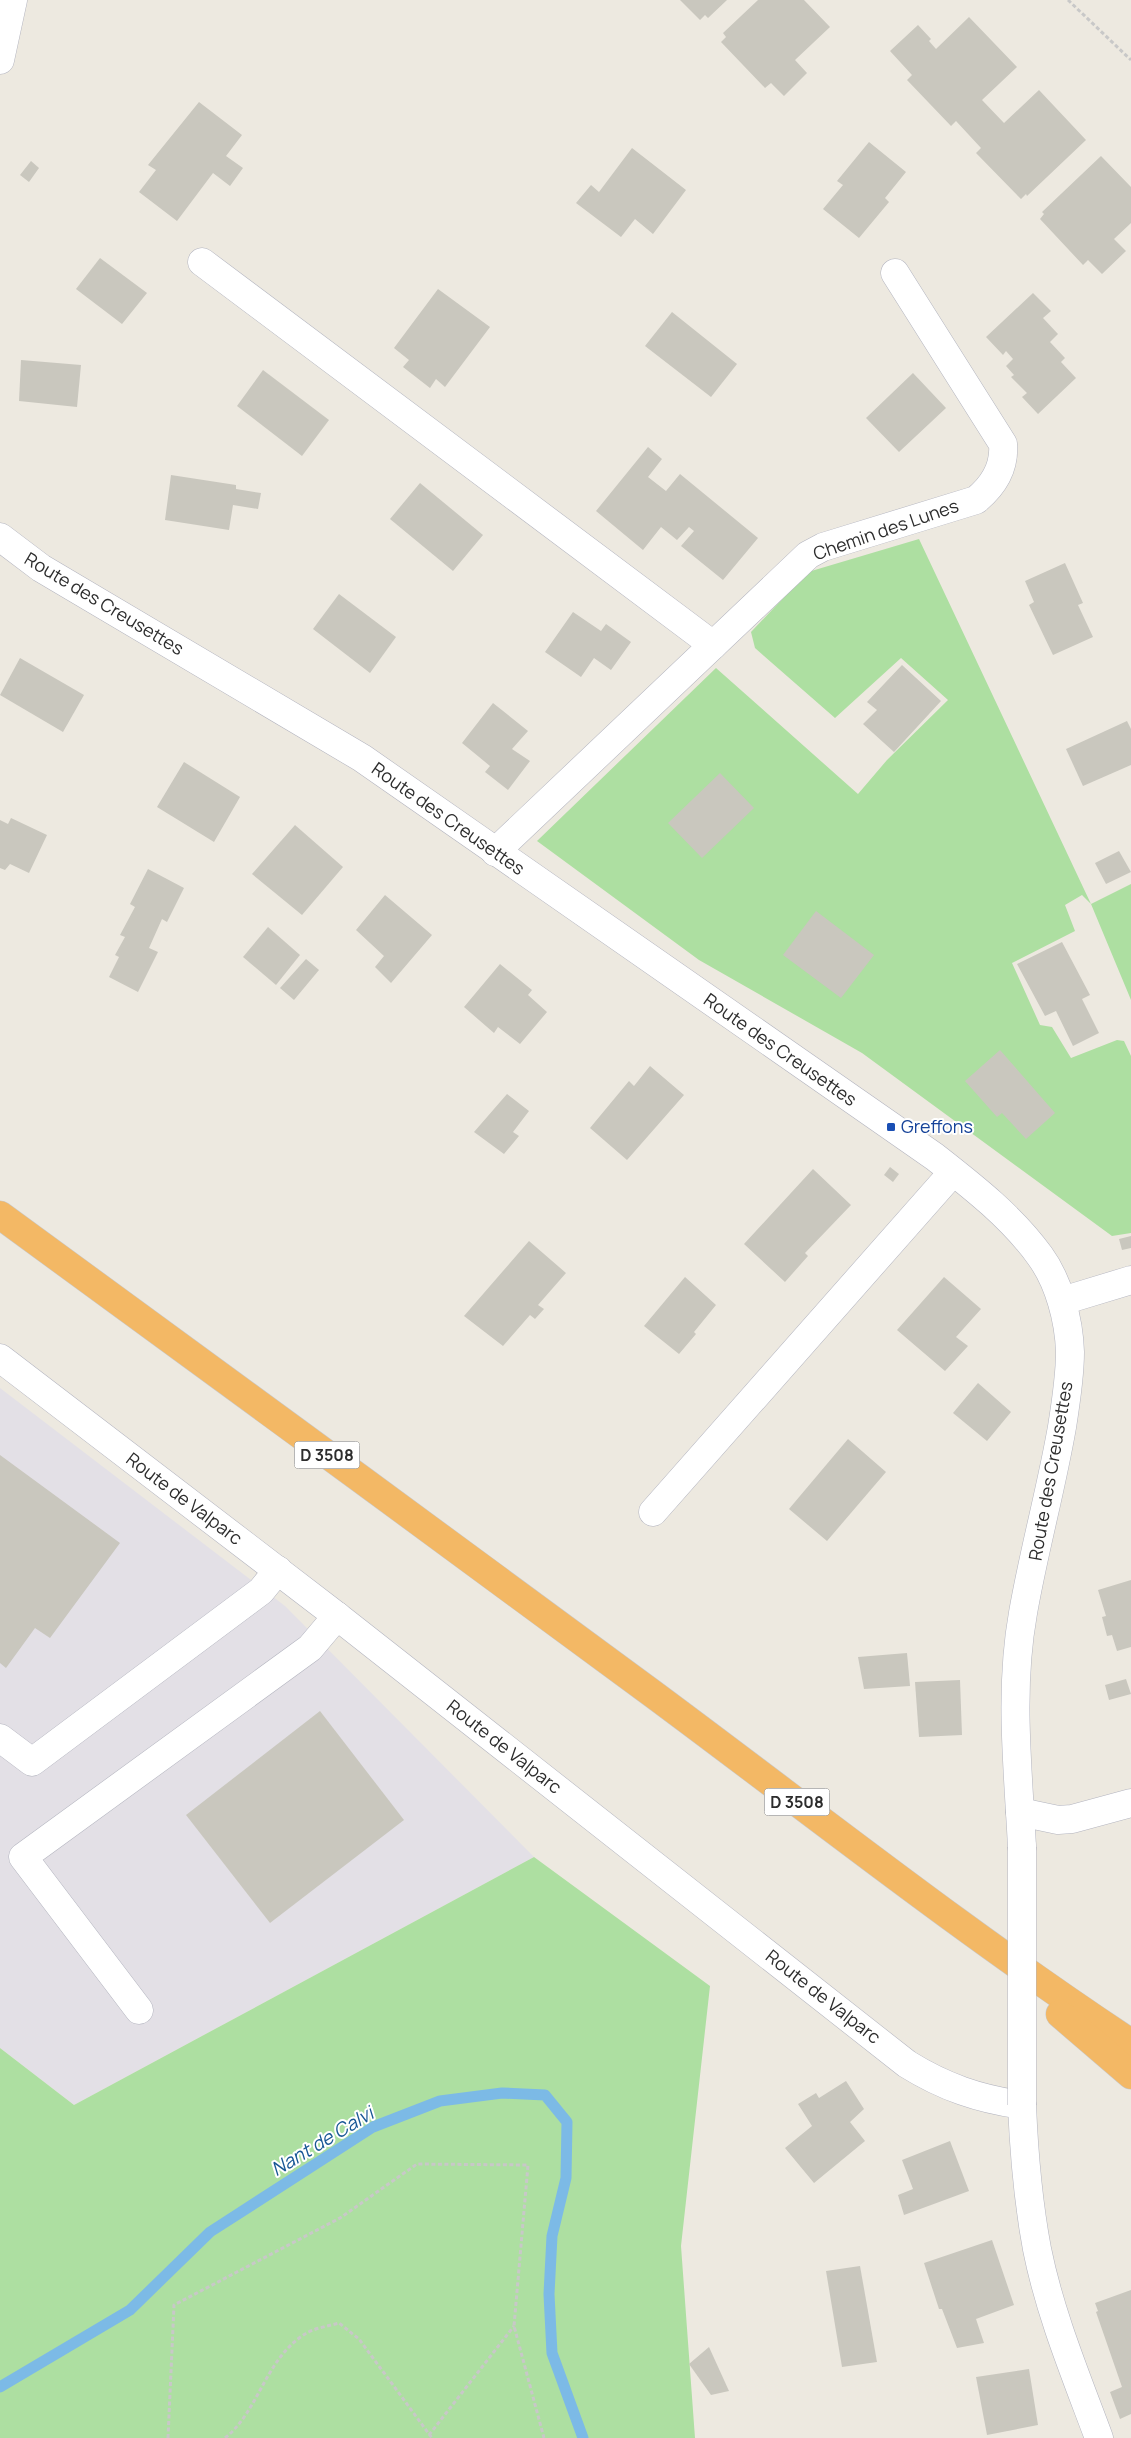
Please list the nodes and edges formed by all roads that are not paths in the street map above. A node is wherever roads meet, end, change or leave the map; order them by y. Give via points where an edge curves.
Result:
1 (13, 0) edge
2 (0, 60) edge
3 (202, 262) dead end
4 (894, 273) dead end
5 (0, 537) edge
6 (713, 646) junction
7 (495, 852) junction
8 (953, 1172) junction
9 (0, 1215) edge
10 (1131, 1280) edge
11 (1062, 1301) junction
12 (0, 1358) edge
13 (653, 1512) dead end
14 (278, 1570) junction
15 (337, 1616) junction
16 (0, 1738) edge
17 (1131, 1803) edge
18 (1020, 1812) junction
19 (940, 1910) junction
20 (139, 2010) dead end
21 (1131, 2043) edge
22 (1131, 2075) edge
23 (1022, 2105) junction
24 (1099, 2438) edge

1 - 2 street
3 - 6 street
4 - 6 street, Chemin des Lunes via 1003,444 1004,455 995,480 976,500 808,555
5 - 7 street, Route des Creusettes via 41,568 362,758
6 - 7 street, Chemin des Lunes
7 - 8 street, Route des Creusettes
8 - 11 street, Route des Creusettes via 1002,1214 1040,1256
8 - 13 street
9 - 19 highway, D 3508 via 654,1695
10 - 11 street
11 - 18 street, Route des Creusettes via 1070,1351 1068,1385 1016,1662 1014,1707
12 - 14 street, Route de Valparc
14 - 15 street, Route de Valparc
14 - 16 street via 261,1591 32,1762
15 - 20 street via 310,1648 23,1857
15 - 23 street, Route de Valparc via 907,2064 947,2087
17 - 18 street via 1078,1818 1058,1820
18 - 23 street, Route des Creusettes, bridge
19 - 21 highway, D 3508
19 - 22 highway
23 - 24 street via 1025,2174 1037,2250 1058,2324

